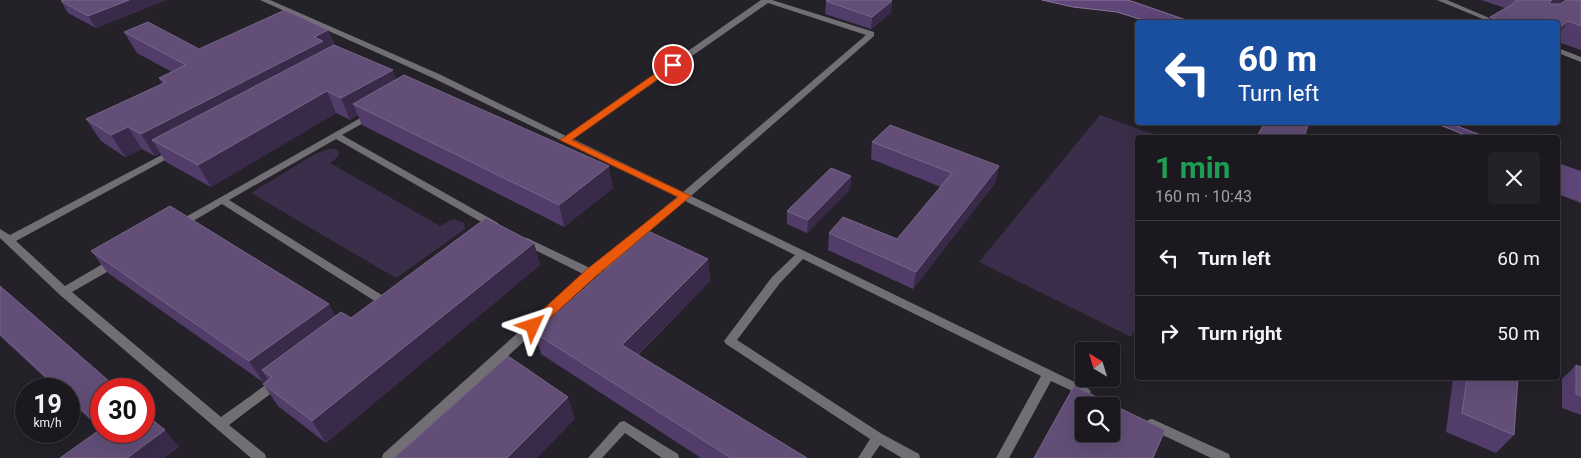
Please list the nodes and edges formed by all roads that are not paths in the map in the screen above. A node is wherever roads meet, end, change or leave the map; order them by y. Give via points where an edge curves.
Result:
1 (264, 0) edge
2 (766, 0) edge
3 (1441, 0) edge
4 (1490, 20) edge
5 (1560, 51) edge
6 (1581, 60) edge
7 (378, 110) edge
8 (336, 135) junction
9 (565, 140) junction
10 (184, 146) edge
11 (685, 196) junction
12 (222, 200) junction
13 (172, 229) edge
14 (0, 232) edge
15 (9, 240) junction
16 (802, 254) junction
17 (122, 258) edge
18 (591, 274) junction
19 (400, 291) edge
20 (64, 292) junction
21 (292, 372) edge
22 (1048, 375) junction
23 (1092, 396) edge
24 (1144, 421) edge
25 (222, 424) junction
26 (878, 438) junction
27 (260, 458) edge
28 (388, 458) edge
29 (594, 458) edge
30 (673, 458) edge
31 (864, 458) edge
32 (914, 458) edge
33 (1002, 458) edge
34 (1223, 458) edge

1 - 9 street
2 - 9 street
2 - 11 street via 871,34
3 - 4 street
5 - 6 street
7 - 8 street
8 - 12 street
8 - 18 street via 485,225 510,233
9 - 11 street
10 - 15 street
11 - 16 street
11 - 18 street
12 - 13 street
12 - 19 street via 381,305
14 - 15 street
15 - 20 street
16 - 22 street
16 - 26 street via 776,280 730,340
17 - 20 street
18 - 28 street
20 - 25 street
21 - 25 street
22 - 23 street
22 - 33 street
24 - 34 street
25 - 27 street
26 - 31 street
26 - 32 street
29 - 30 street via 624,426

